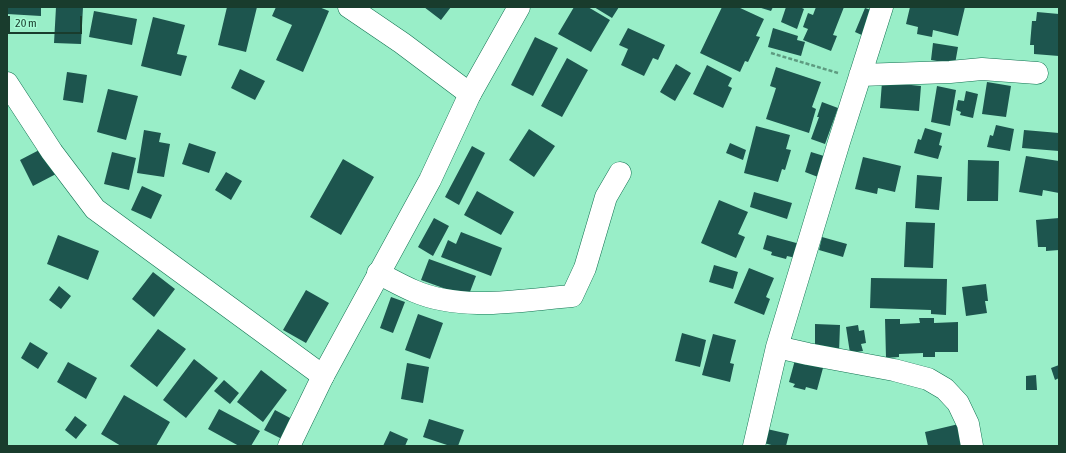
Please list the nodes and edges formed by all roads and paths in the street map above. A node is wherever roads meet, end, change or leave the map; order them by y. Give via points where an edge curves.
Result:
1 (349, 7) edge
2 (519, 7) edge
3 (882, 7) edge
4 (771, 53) dead end
5 (1037, 73) dead end
6 (859, 77) junction
7 (7, 84) edge
8 (470, 94) junction
9 (620, 173) dead end
10 (378, 273) junction
11 (777, 347) junction
12 (323, 376) junction
13 (289, 446) edge
14 (754, 446) edge
15 (972, 446) edge

1 - 8 street via 402,42
2 - 8 street
3 - 6 street
4 - 6 path
5 - 6 street via 982,69
6 - 11 street
7 - 12 street via 52,152 95,209
8 - 10 street via 430,180
9 - 10 street via 606,197 585,268 572,296 478,304 445,300 415,292
10 - 12 street
11 - 14 street
11 - 15 street via 928,379 945,389 958,403 968,424
12 - 13 street

